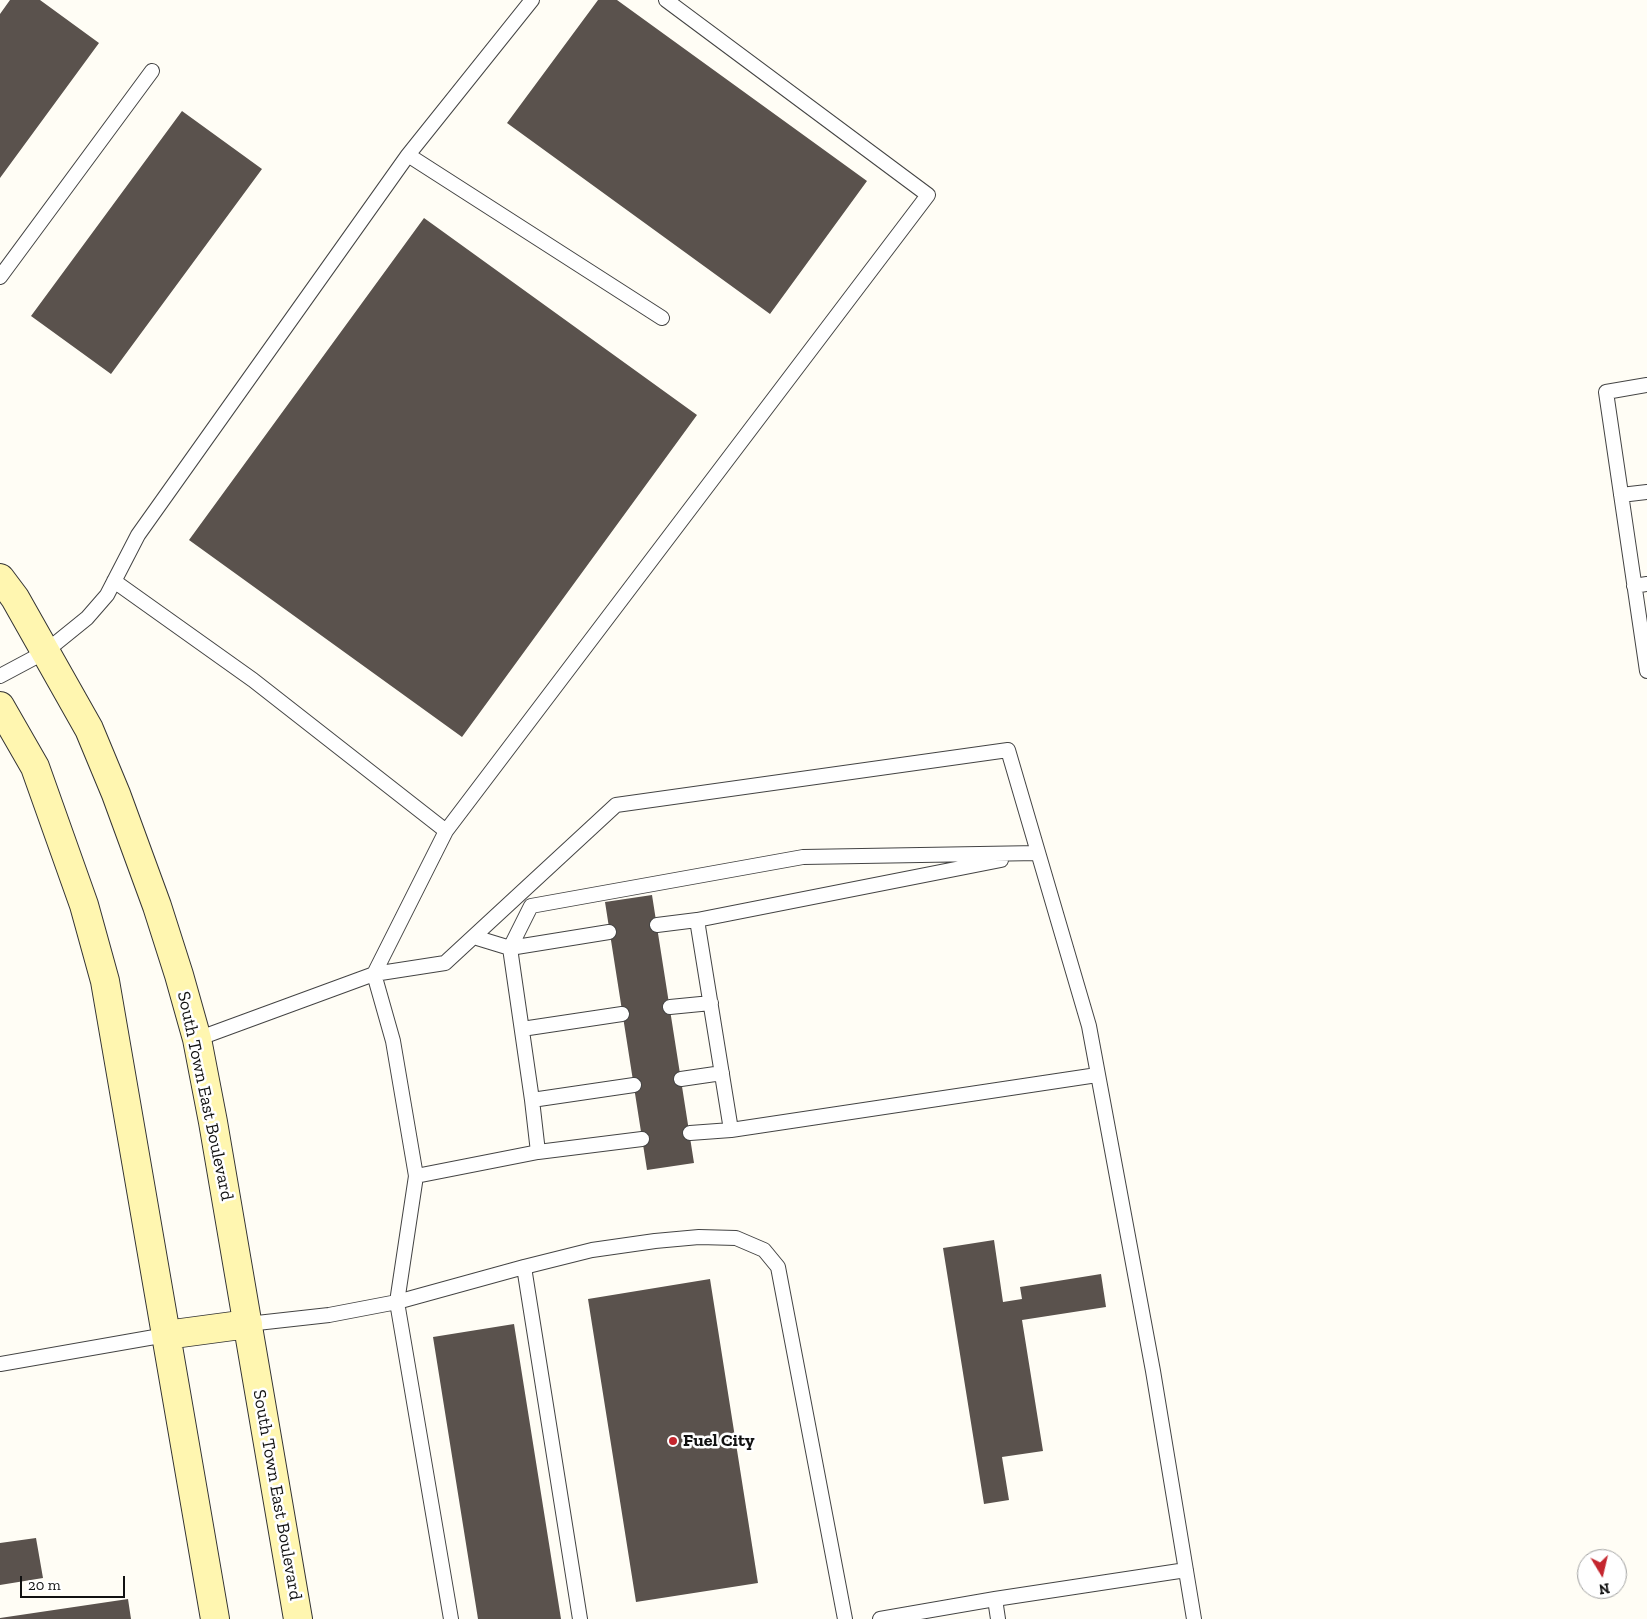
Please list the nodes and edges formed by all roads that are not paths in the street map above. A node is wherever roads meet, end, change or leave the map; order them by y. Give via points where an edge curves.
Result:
1 (532, 0) edge
2 (666, 0) edge
3 (152, 71) dead end
4 (408, 155) junction
5 (0, 277) edge
6 (662, 318) dead end
7 (1647, 385) edge
8 (1647, 492) edge
9 (1621, 496) junction
10 (0, 578) edge
11 (114, 581) junction
12 (1641, 585) edge
13 (45, 652) junction
14 (1647, 671) edge
15 (0, 676) edge
16 (0, 706) edge
17 (446, 831) junction
18 (1038, 853) junction
19 (697, 920) junction
20 (657, 925) dead end
21 (610, 932) dead end
22 (474, 937) junction
23 (510, 948) junction
24 (374, 974) junction
25 (711, 1003) junction
26 (670, 1008) dead end
27 (622, 1014) dead end
28 (522, 1028) junction
29 (197, 1039) junction
30 (722, 1073) junction
31 (1097, 1075) junction
32 (681, 1079) dead end
33 (634, 1085) dead end
34 (532, 1100) junction
35 (731, 1130) junction
36 (690, 1133) dead end
37 (642, 1139) dead end
38 (538, 1152) junction
39 (416, 1176) junction
40 (524, 1266) junction
41 (397, 1302) junction
42 (248, 1324) junction
43 (166, 1335) junction
44 (0, 1364) edge
45 (1186, 1570) junction
46 (995, 1598) junction
47 (215, 1619) edge
48 (298, 1619) edge
49 (451, 1619) edge
50 (580, 1619) edge
51 (845, 1619) edge
52 (880, 1619) edge
53 (998, 1619) edge
54 (1194, 1619) edge

1 - 4 lane
2 - 17 lane via 928,195
3 - 5 lane
4 - 6 lane
4 - 11 lane via 138,535
7 - 9 lane via 1606,392
8 - 9 lane
9 - 12 lane
10 - 13 main road, South Town East Boulevard
11 - 13 lane via 88,618
11 - 17 lane via 252,680
12 - 14 lane
13 - 15 lane
13 - 29 main road, South Town East Boulevard via 89,729 116,794 157,906
16 - 43 main road via 35,767 84,905 102,972
17 - 24 lane
18 - 19 lane
18 - 22 lane via 1008,750 616,805
18 - 23 lane via 803,858 531,906
18 - 31 lane via 1089,1026
19 - 20 lane
19 - 25 lane
21 - 23 lane
22 - 23 lane
22 - 24 lane via 445,963
23 - 28 lane
24 - 29 lane
24 - 39 lane via 393,1041
25 - 26 lane
25 - 30 lane
27 - 28 lane
28 - 34 lane
29 - 42 main road, South Town East Boulevard
30 - 32 lane
30 - 35 lane
31 - 35 lane
31 - 45 lane via 1153,1371
33 - 34 lane
34 - 38 lane
35 - 36 lane
37 - 38 lane
38 - 39 lane
39 - 41 lane
40 - 41 lane
40 - 50 lane
40 - 51 lane via 592,1250 699,1237 736,1238 764,1250 778,1267
41 - 42 lane via 329,1315
41 - 49 lane
42 - 43 main road
42 - 48 main road, South Town East Boulevard
43 - 44 lane
43 - 47 main road
45 - 46 lane
45 - 54 lane
46 - 52 lane
46 - 53 lane

